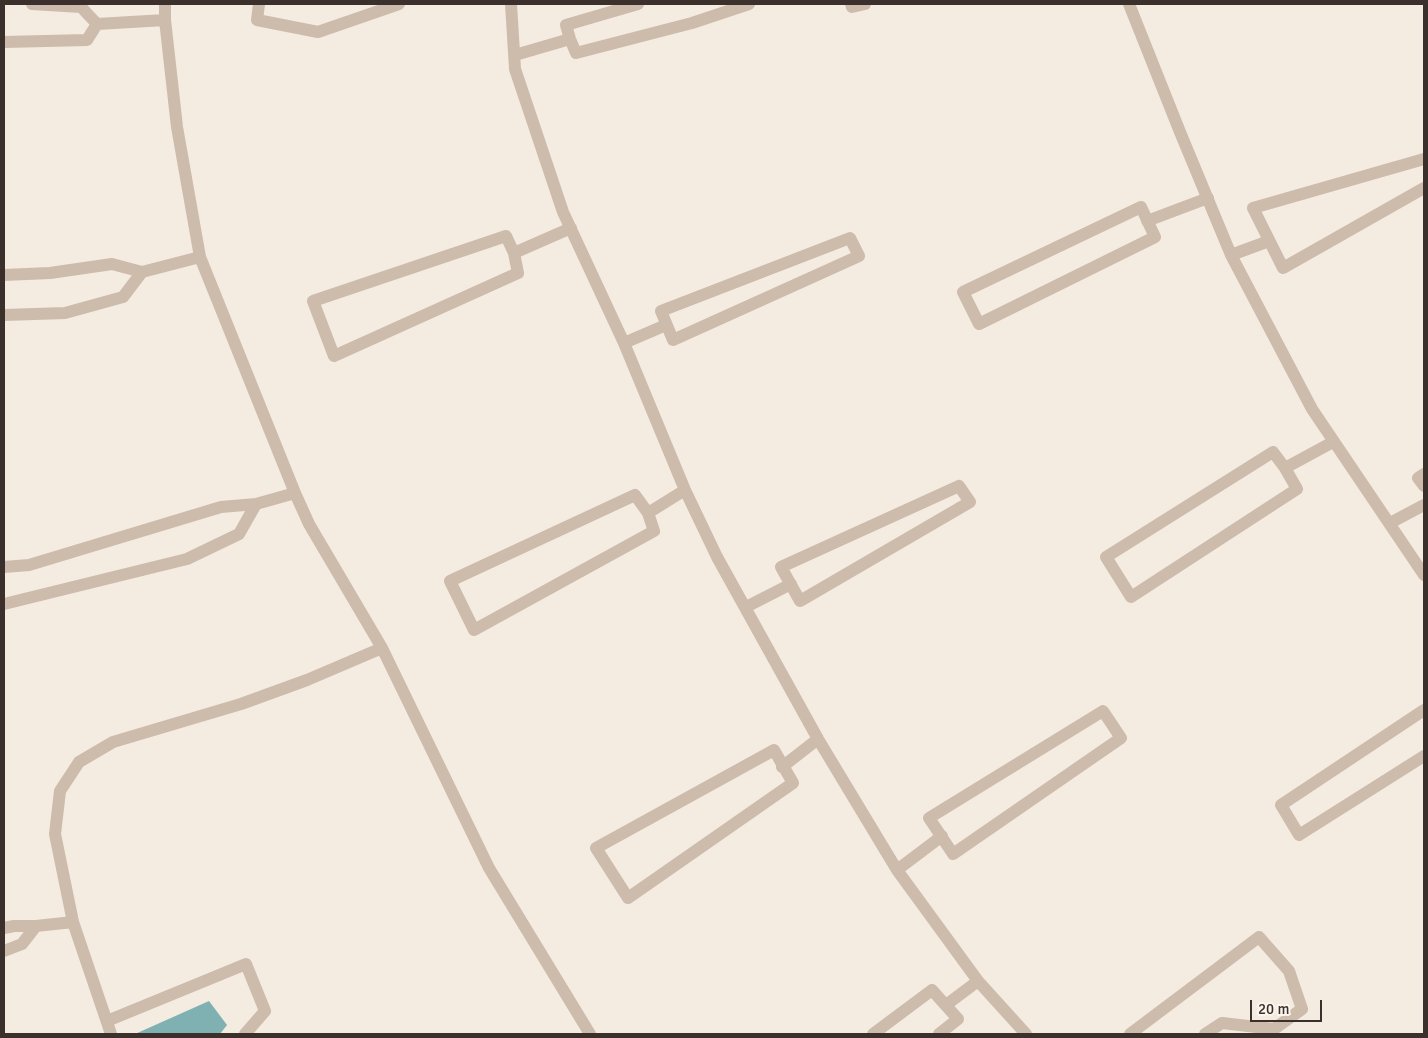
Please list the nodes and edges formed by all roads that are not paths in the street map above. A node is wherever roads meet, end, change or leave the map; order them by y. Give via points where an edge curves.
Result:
1 (32, 4) edge
2 (165, 4) edge
3 (259, 4) edge
4 (399, 4) edge
5 (511, 4) edge
6 (638, 4) edge
7 (748, 4) edge
8 (851, 4) edge
9 (865, 4) edge
10 (1129, 4) edge
11 (165, 20) junction
12 (97, 24) junction
13 (570, 40) junction
14 (4, 42) edge
15 (515, 54) junction
16 (1424, 159) edge
17 (1424, 188) edge
18 (1208, 198) junction
19 (1147, 221) junction
20 (571, 228) junction
21 (1269, 241) junction
22 (514, 253) junction
23 (1231, 255) junction
24 (200, 257) junction
25 (142, 272) junction
26 (4, 274) edge
27 (4, 315) edge
28 (666, 325) junction
29 (624, 343) junction
30 (1333, 442) junction
31 (1285, 468) junction
32 (1424, 474) edge
33 (1424, 486) edge
34 (685, 490) junction
35 (295, 492) junction
36 (256, 504) junction
37 (1424, 505) edge
38 (648, 513) junction
39 (1390, 523) junction
40 (4, 566) edge
41 (1424, 575) edge
42 (790, 584) junction
43 (4, 604) edge
44 (746, 607) junction
45 (382, 648) junction
46 (1424, 710) edge
47 (818, 740) junction
48 (1424, 756) edge
49 (782, 767) junction
50 (942, 836) junction
51 (897, 870) junction
52 (73, 922) junction
53 (36, 926) junction
54 (4, 928) edge
55 (4, 951) edge
56 (978, 981) junction
57 (946, 1005) junction
58 (107, 1021) junction
59 (111, 1034) edge
60 (245, 1034) edge
61 (590, 1034) edge
62 (873, 1034) edge
63 (939, 1034) edge
64 (1026, 1034) edge
65 (1130, 1034) edge
66 (1205, 1034) edge

1 - 12 street via 81,8
2 - 11 street
3 - 4 street via 257,20 318,32
5 - 15 street
6 - 13 street via 566,25
7 - 13 street via 692,23 576,53
8 - 9 street via 852,7
10 - 18 street
11 - 12 street
11 - 24 street via 177,127
12 - 14 street via 87,40
13 - 15 street
15 - 20 street via 515,68
16 - 21 street via 1253,208
17 - 21 street via 1283,268
18 - 19 street
18 - 23 street
19 - 19 street via 1155,237 979,324 964,292 1141,207
20 - 22 street
20 - 29 street
21 - 23 street
22 - 22 street via 518,273 334,356 313,301 506,236
23 - 30 street via 1312,409
24 - 25 street
24 - 35 street
25 - 26 street via 112,264 50,273
25 - 27 street via 123,297 65,313
28 - 28 street via 661,311 850,238 859,256 672,340
28 - 29 street
29 - 34 street
30 - 31 street
30 - 39 street
31 - 31 street via 1297,489 1131,597 1106,557 1273,452
32 - 33 street via 1418,478
34 - 38 street
34 - 44 street
35 - 36 street
35 - 45 street via 309,524
36 - 40 street via 221,507 29,565
36 - 43 street via 239,534 188,559
37 - 39 street
38 - 38 street via 654,531 474,630 450,581 635,495
39 - 41 street
42 - 42 street via 781,567 960,486 970,502 800,601
42 - 44 street
44 - 47 street
45 - 52 street via 241,704 112,742 79,762 60,791 55,834
45 - 61 street via 489,868
46 - 48 street via 1281,805 1299,835
47 - 49 street
47 - 51 street
49 - 49 street via 792,783 628,898 596,848 774,750
50 - 50 street via 953,854 1121,738 1103,711 929,818
50 - 51 street
51 - 56 street
52 - 53 street
52 - 58 street
53 - 54 street
53 - 55 street via 22,944
56 - 57 street
56 - 64 street
57 - 62 street via 932,990
57 - 63 street via 958,1019
58 - 59 street
58 - 60 street via 246,964 265,1011
65 - 66 street via 1259,937 1289,971 1302,1009 1274,1029 1222,1023

